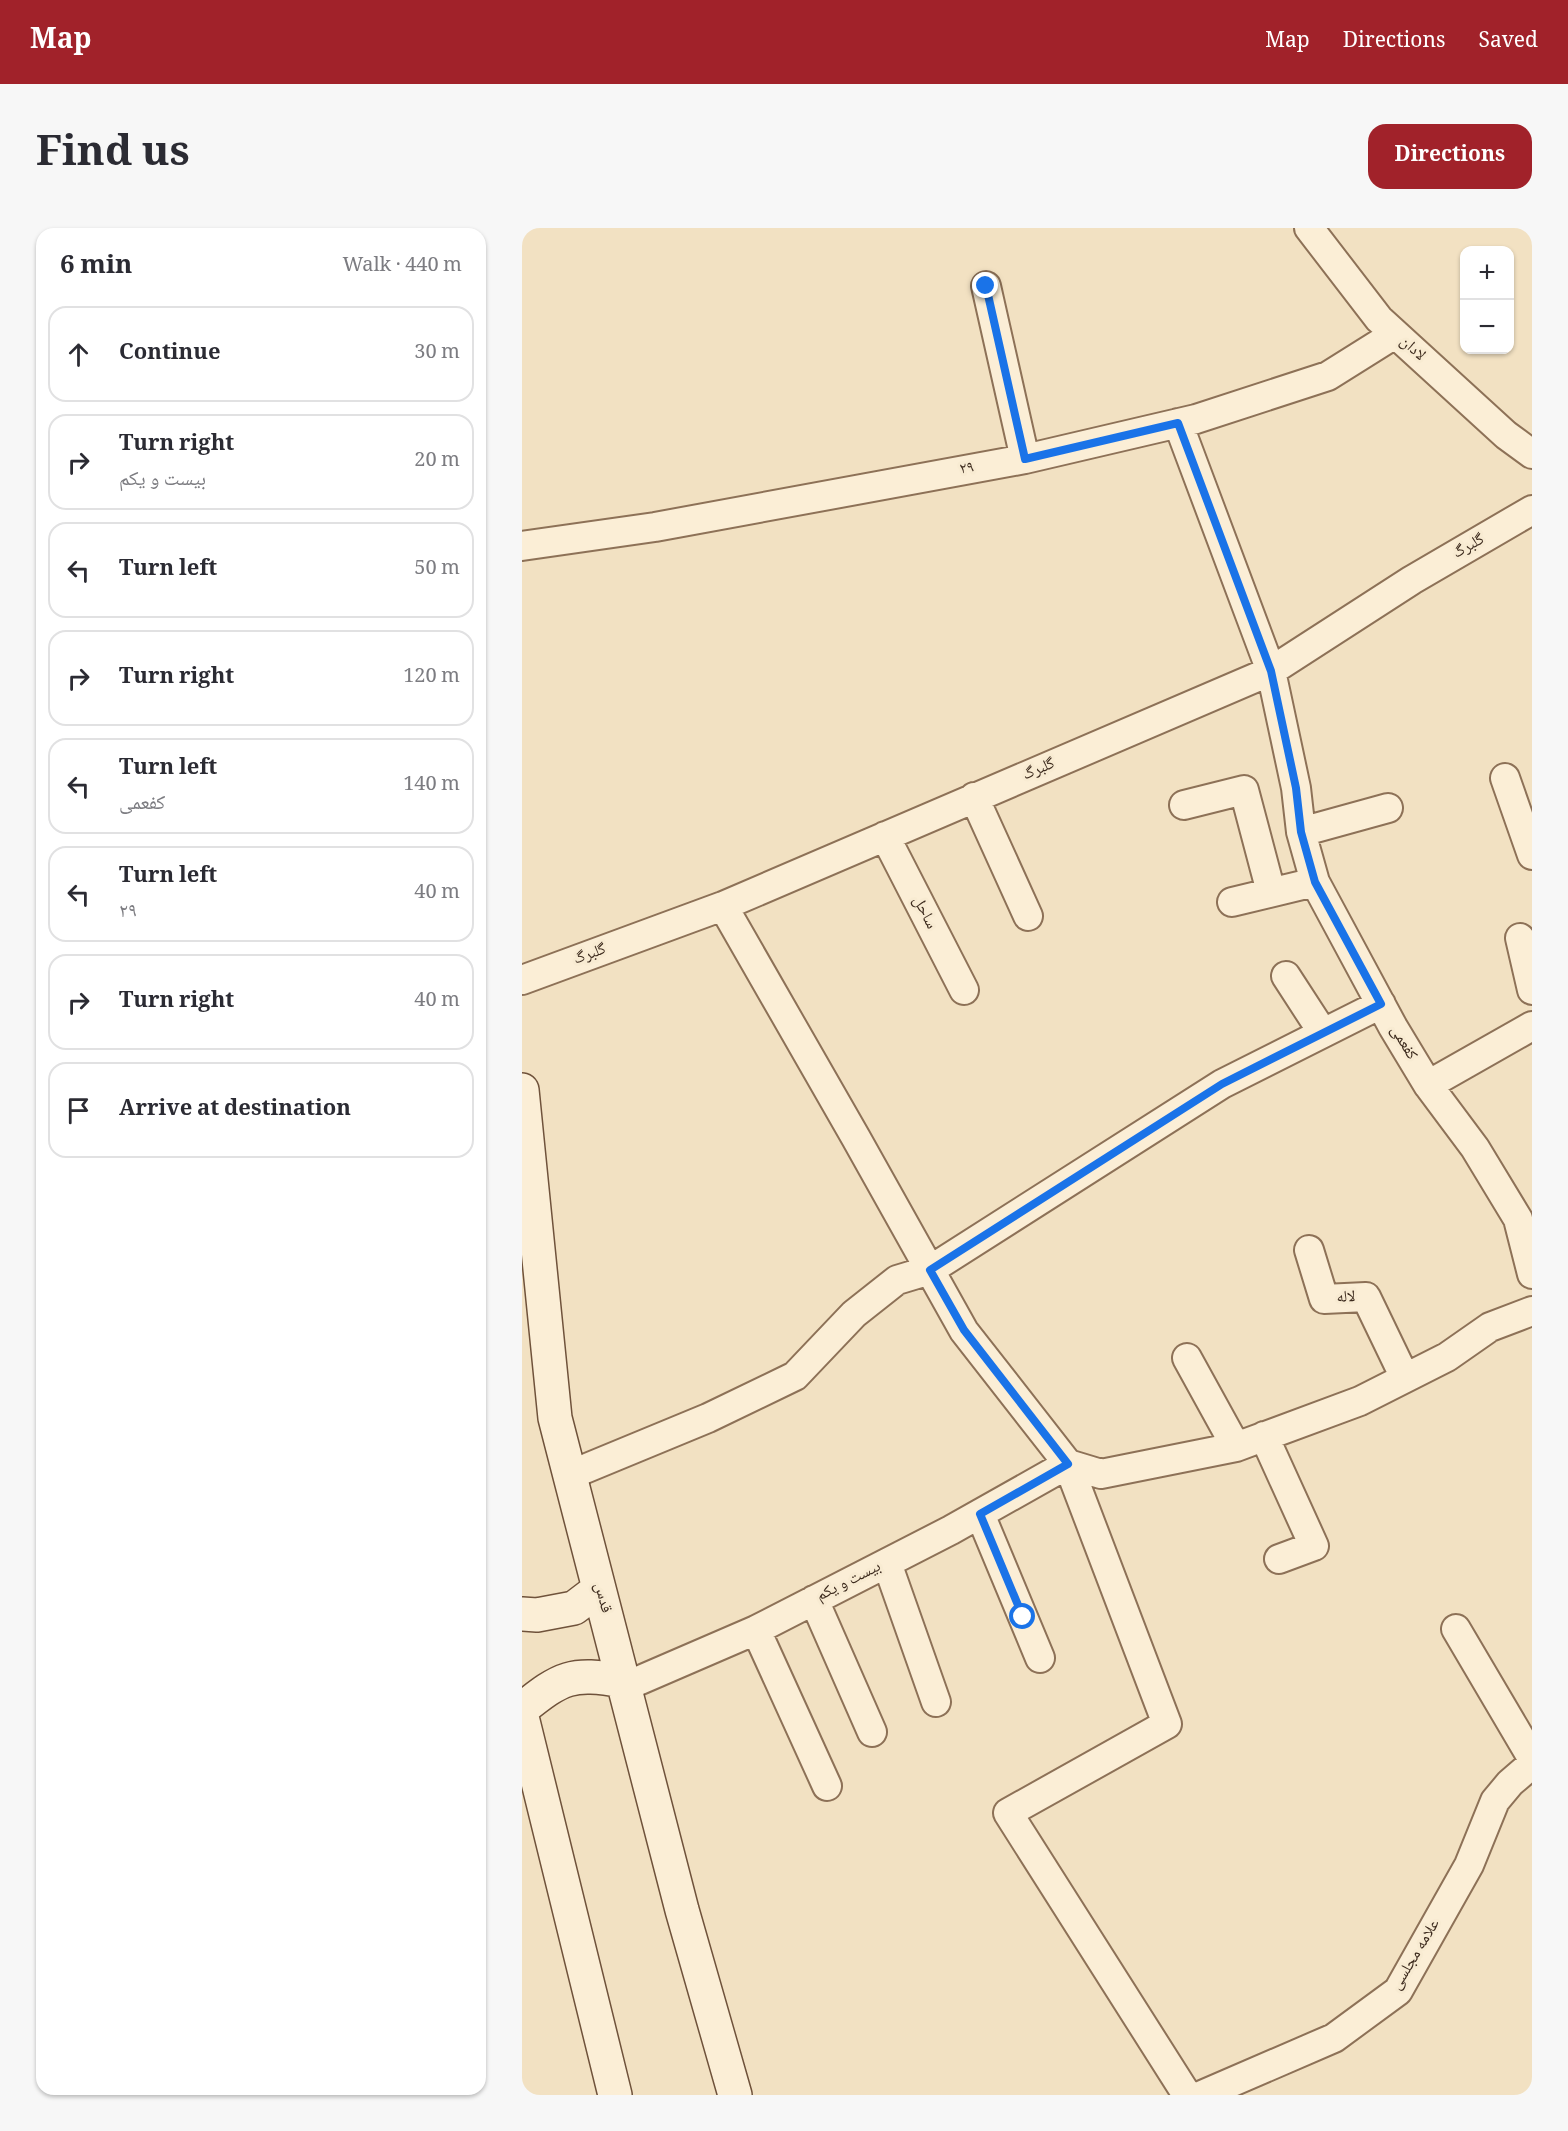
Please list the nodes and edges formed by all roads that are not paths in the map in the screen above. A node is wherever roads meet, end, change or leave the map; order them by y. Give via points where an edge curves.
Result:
1 (1309, 228) edge
2 (986, 286) dead end
3 (1395, 334) junction
4 (1178, 423) junction
5 (1532, 454) edge
6 (1025, 459) junction
7 (1532, 510) edge
8 (522, 546) edge
9 (1271, 671) junction
10 (1505, 778) dead end
11 (975, 797) junction
12 (1185, 805) dead end
13 (1388, 808) dead end
14 (1301, 832) junction
15 (885, 836) junction
16 (1532, 855) edge
17 (1315, 882) junction
18 (1271, 892) junction
19 (1232, 902) dead end
20 (723, 906) junction
21 (1028, 916) dead end
22 (1520, 938) dead end
23 (1286, 976) dead end
24 (522, 980) edge
25 (964, 990) dead end
26 (1532, 990) edge
27 (1381, 1004) junction
28 (1532, 1026) edge
29 (1323, 1033) junction
30 (1428, 1085) junction
31 (522, 1090) edge
32 (1309, 1250) dead end
33 (930, 1270) junction
34 (1532, 1274) edge
35 (1532, 1311) edge
36 (1187, 1358) dead end
37 (1405, 1378) junction
38 (1264, 1436) junction
39 (1236, 1447) junction
40 (1068, 1464) junction
41 (570, 1475) junction
42 (980, 1514) junction
43 (1279, 1559) dead end
44 (887, 1563) junction
45 (599, 1589) junction
46 (814, 1600) junction
47 (522, 1614) edge
48 (1456, 1629) dead end
49 (756, 1630) junction
50 (1040, 1658) dead end
51 (624, 1684) junction
52 (936, 1702) dead end
53 (522, 1709) edge
54 (522, 1717) edge
55 (872, 1732) dead end
56 (1532, 1758) edge
57 (1532, 1764) edge
58 (827, 1786) dead end
59 (615, 2095) edge
60 (735, 2095) edge
61 (1187, 2095) edge
62 (1202, 2095) edge

1 - 3 street, لادان
2 - 6 street
3 - 4 street, ۲۹ via 1328,376
3 - 5 street, لادان
4 - 6 street, ۲۹
4 - 9 street, کفعمی
6 - 8 street, ۲۹ via 655,527
7 - 9 street, گلبرگ via 1412,580
9 - 11 street, گلبرگ
9 - 14 street, کفعمی via 1296,788
10 - 16 street
11 - 15 street, گلبرگ
11 - 21 street
12 - 18 street via 1244,790
13 - 14 street
14 - 17 street, کفعمی
15 - 20 street, گلبرگ
15 - 25 street, ساحل
17 - 18 street
17 - 27 street, کفعمی
18 - 19 street
20 - 24 street, گلبرگ
20 - 33 street
22 - 26 street
23 - 29 street
27 - 29 street
27 - 30 street, کفعمی
28 - 30 street
29 - 33 street via 1222,1084
30 - 34 street, کفعمی via 1475,1148 1518,1219
31 - 41 main road, قدس via 555,1418
32 - 37 street, لاله via 1324,1299 1366,1297
33 - 40 street via 964,1330
33 - 41 street via 897,1280 854,1314 795,1376 708,1418
35 - 37 street via 1490,1327 1447,1357
36 - 39 street
37 - 38 street via 1360,1401
38 - 39 street
38 - 43 street via 1314,1546
39 - 40 street via 1101,1474
40 - 42 street, بیست و یکم
40 - 61 street via 1167,1724 1008,1813
41 - 45 main road, قدس
42 - 44 street, بیست و یکم
42 - 50 street
44 - 46 street, بیست و یکم
44 - 52 street
45 - 47 main road via 574,1608
45 - 51 main road, قدس
46 - 49 street, بیست و یکم
46 - 55 street
48 - 56 street
49 - 51 street, بیست و یکم
49 - 58 street
51 - 53 main road via 598,1677 568,1678
51 - 60 main road, قدس
54 - 59 main road
57 - 62 street, علامه مجلسی via 1495,1801 1469,1865 1398,1991 1334,2038

